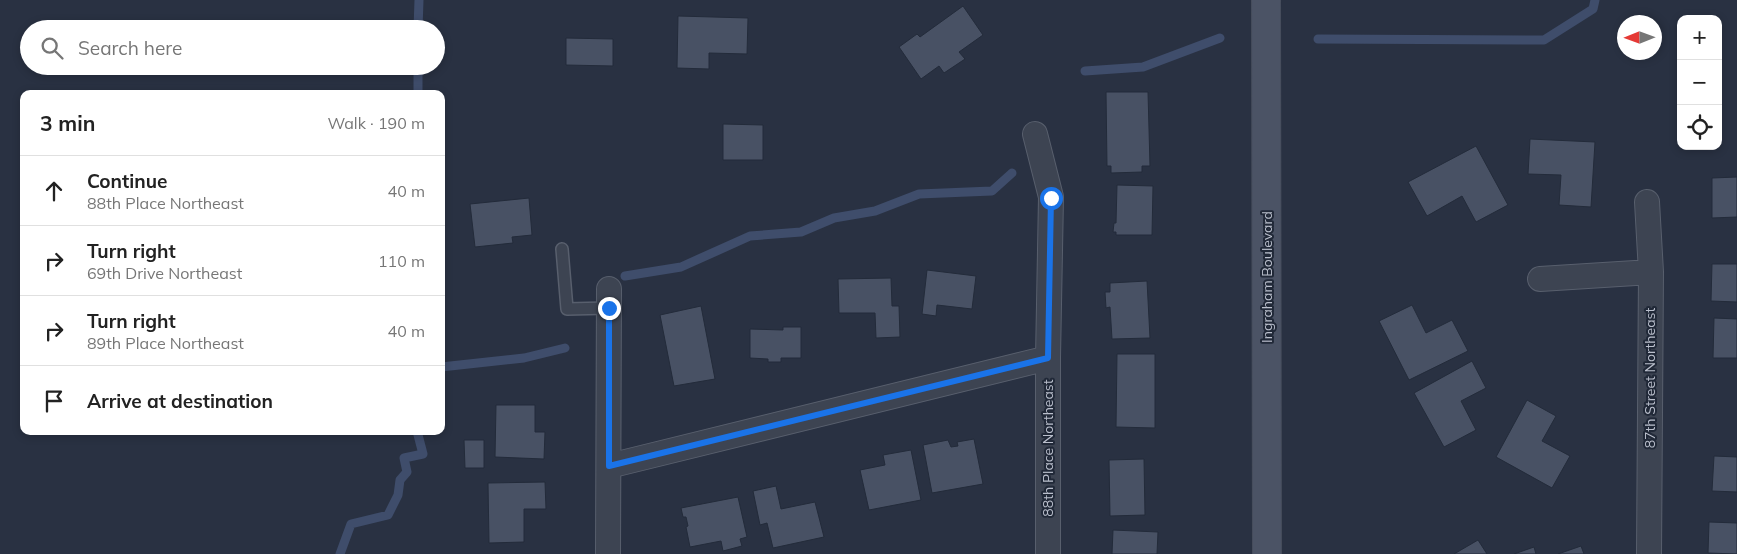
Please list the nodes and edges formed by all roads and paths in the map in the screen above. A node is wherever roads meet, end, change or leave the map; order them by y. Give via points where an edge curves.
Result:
1 (1266, 0) edge
2 (1035, 134) dead end
3 (1647, 202) dead end
4 (562, 249) dead end
5 (1651, 272) junction
6 (1540, 279) dead end
7 (609, 298) joint
8 (1048, 358) junction
9 (609, 466) junction
10 (608, 554) edge
11 (1048, 554) edge
12 (1267, 554) edge
13 (1649, 554) edge

1 - 12 main road, Ingraham Boulevard
2 - 8 street, 88th Place Northeast via 1051,198
3 - 5 street, 87th Street Northeast
4 - 7 lane via 567,308
5 - 6 street
5 - 13 street, 87th Street Northeast
7 - 9 street
8 - 9 street
8 - 11 street, 88th Place Northeast
9 - 10 street

